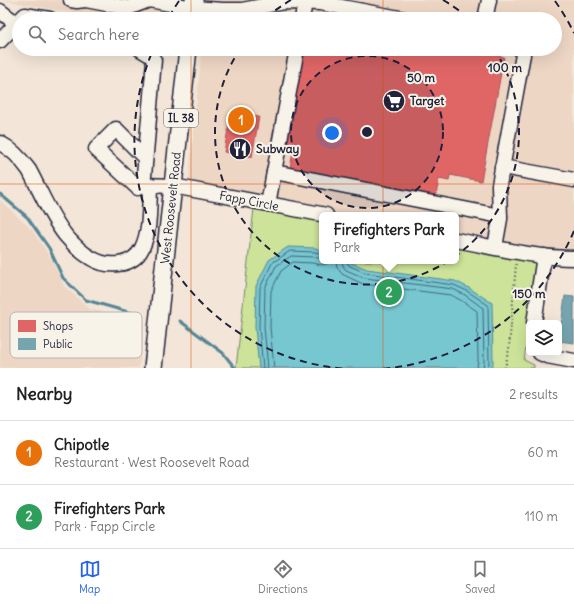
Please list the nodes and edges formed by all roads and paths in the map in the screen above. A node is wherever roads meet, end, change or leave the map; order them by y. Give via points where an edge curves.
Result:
1 (71, 0) edge
2 (85, 0) edge
3 (149, 0) edge
4 (489, 0) edge
5 (113, 2) edge
6 (311, 2) edge
7 (193, 9) edge
8 (0, 12) edge
9 (306, 12) edge
10 (368, 12) edge
11 (487, 12) edge
12 (12, 18) edge
13 (12, 28) edge
14 (0, 41) edge
15 (151, 56) edge
16 (187, 56) edge
17 (296, 56) edge
18 (523, 56) edge
19 (0, 143) edge
20 (145, 158) junction
21 (502, 167) junction
22 (274, 172) junction
23 (574, 180) edge
24 (146, 185) junction
25 (173, 186) junction
26 (268, 204) junction
27 (319, 214) edge
28 (500, 216) junction
29 (459, 241) edge
30 (495, 247) junction
31 (517, 251) junction
32 (544, 256) junction
33 (574, 258) edge
34 (534, 320) edge
35 (547, 356) edge
36 (574, 361) edge
37 (153, 368) edge
38 (505, 368) edge

1 - 2 street
2 - 5 street
3 - 5 street via 128,8
3 - 7 street
4 - 11 street
6 - 7 street via 284,2 242,10
6 - 9 street
6 - 10 street
8 - 12 street
13 - 14 street
15 - 20 street via 154,60
16 - 25 main road, West Roosevelt Road / IL 38
17 - 22 street
18 - 21 street
19 - 24 street via 25,164 54,219 74,245 84,254 100,262 125,263 140,252 148,226
20 - 24 street
20 - 24 street via 116,129 96,149 138,188
21 - 23 street
21 - 28 street via 499,185
22 - 26 street
22 - 28 street
24 - 25 street, Fapp Circle
25 - 26 street, Fapp Circle
25 - 37 main road, West Roosevelt Road / IL 38
26 - 27 street, Fapp Circle
28 - 30 street
29 - 30 street
30 - 31 street
31 - 32 street
31 - 38 path via 509,349
32 - 33 street
32 - 34 street
35 - 36 street

